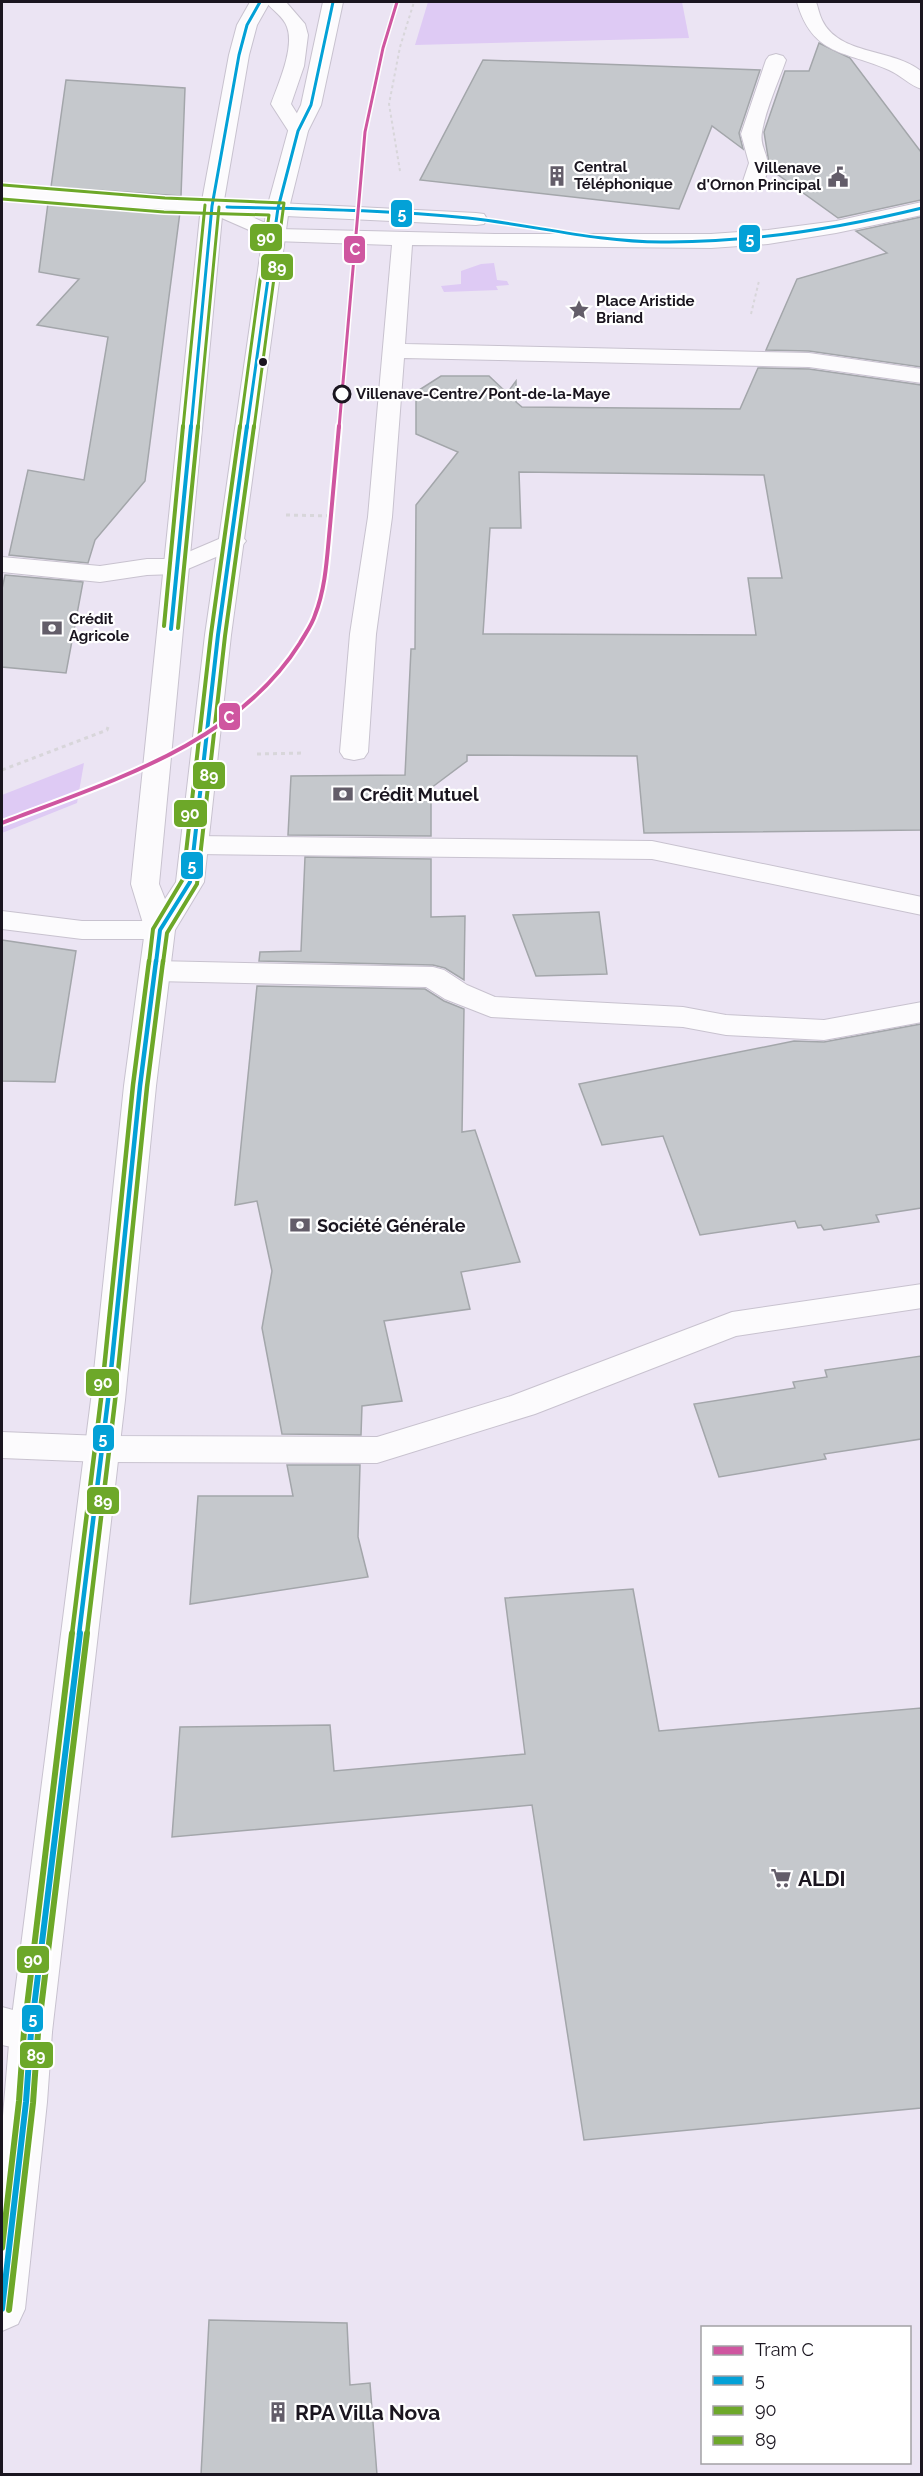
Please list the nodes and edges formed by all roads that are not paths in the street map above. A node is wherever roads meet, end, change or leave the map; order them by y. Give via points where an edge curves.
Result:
1 (260, 2) edge
2 (276, 2) edge
3 (333, 2) edge
4 (807, 2) edge
5 (776, 60) dead end
6 (921, 83) edge
7 (298, 131) junction
8 (754, 181) dead end
9 (2, 192) edge
10 (212, 206) junction
11 (278, 208) junction
12 (921, 208) edge
13 (274, 235) junction
14 (632, 241) junction
15 (402, 246) dead end
16 (394, 351) junction
17 (921, 376) edge
18 (233, 541) junction
19 (2, 565) edge
20 (176, 566) junction
21 (354, 752) road end
22 (195, 845) junction
23 (921, 906) edge
24 (2, 920) edge
25 (160, 930) junction
26 (155, 971) junction
27 (921, 1012) edge
28 (921, 1296) edge
29 (2, 1445) edge
30 (102, 1449) junction
31 (16, 2029) edge
32 (2, 2309) edge

1 - 10 main road via 247,25 239,56
2 - 7 main road via 296,24 298,33 281,104
3 - 7 main road via 311,105
4 - 6 main road via 814,24 836,46 893,65
5 - 8 main road via 751,134 759,163
7 - 11 main road
9 - 10 main road
10 - 11 main road
10 - 13 main road
10 - 20 main road
11 - 13 main road
11 - 14 main road via 501,221
12 - 14 main road via 768,237
13 - 14 main road
13 - 18 main road
15 - 16 main road
16 - 17 main road via 809,360
16 - 21 main road
18 - 20 main road
18 - 22 main road via 218,635
19 - 20 main road via 100,574
20 - 25 main road via 145,884
22 - 23 main road via 652,850
22 - 25 main road via 190,882
24 - 25 main road via 82,930
25 - 26 main road
26 - 27 main road via 433,977 490,1006 683,1017 726,1025 824,1030
26 - 30 main road
28 - 30 main road via 732,1324 523,1405 377,1450
29 - 30 main road
30 - 31 main road
31 - 32 main road via 26,2102

